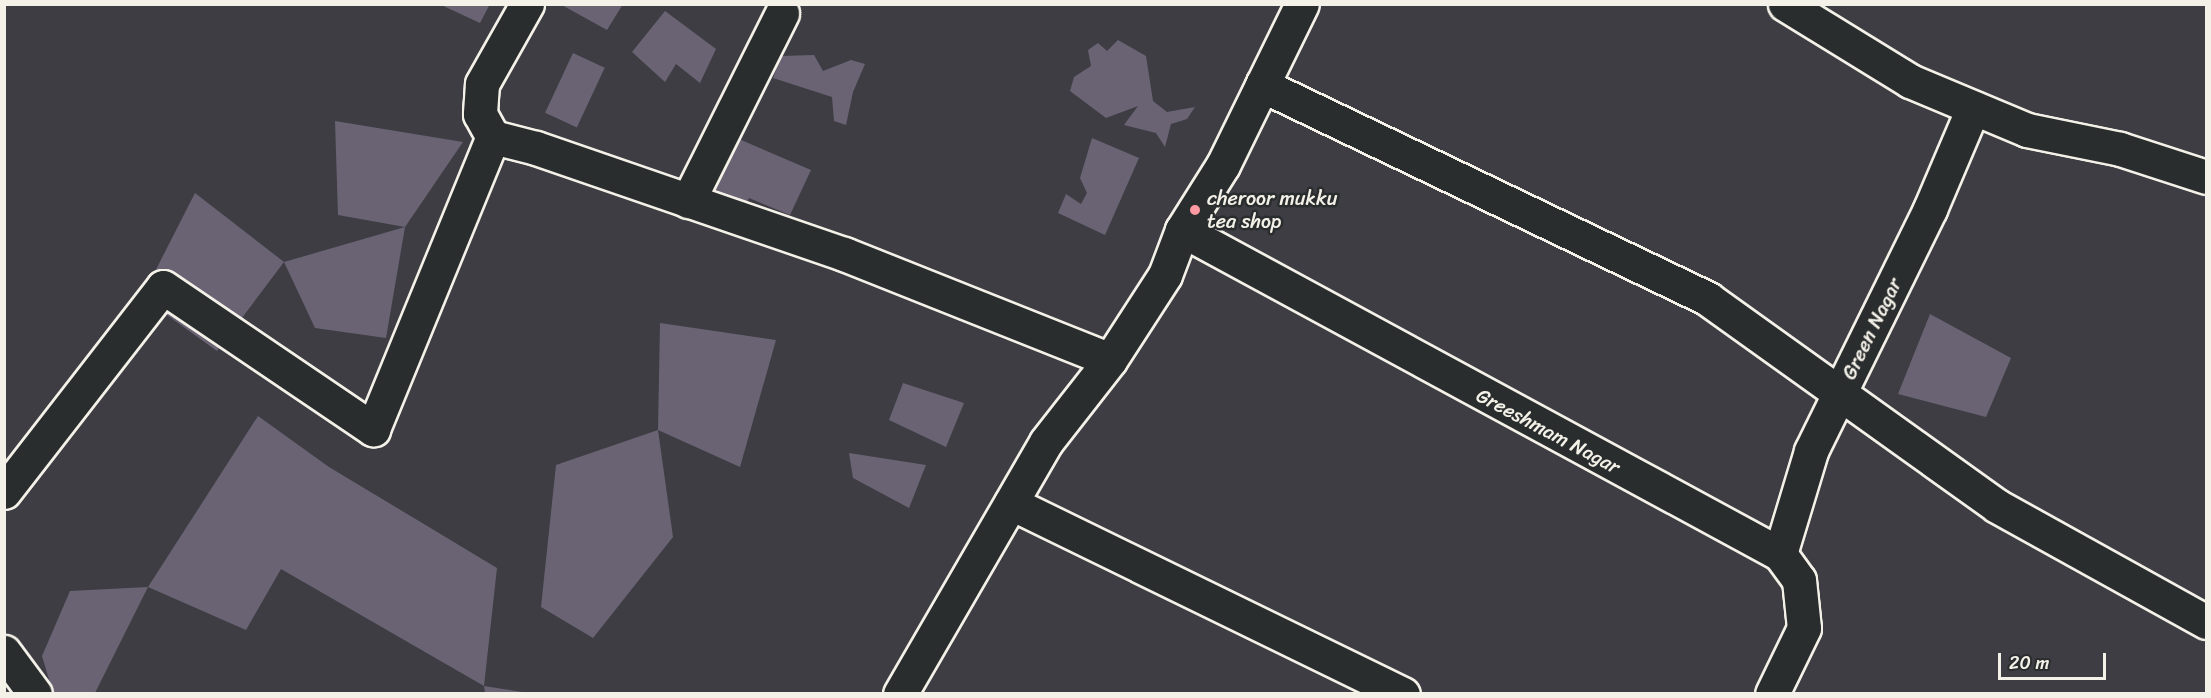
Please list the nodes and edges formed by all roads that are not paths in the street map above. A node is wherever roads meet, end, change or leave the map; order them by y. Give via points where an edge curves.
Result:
1 (527, 4) edge
2 (1302, 4) edge
3 (1785, 4) edge
4 (782, 13) dead end
5 (1262, 85) junction
6 (1973, 108) junction
7 (493, 137) junction
8 (2206, 177) edge
9 (688, 201) junction
10 (1182, 231) junction
11 (1110, 360) junction
12 (1842, 392) junction
13 (4, 492) edge
14 (1011, 503) junction
15 (1780, 554) junction
16 (2206, 622) edge
17 (4, 652) edge
18 (35, 693) edge
19 (900, 693) edge
20 (1403, 693) edge
21 (1772, 693) edge

1 - 7 street via 482,84 480,114
2 - 5 street
3 - 6 street via 1910,81
4 - 9 street
5 - 10 street via 1223,165
5 - 12 street via 1708,299
6 - 8 street via 2027,130 2120,149
6 - 12 street, Green Nagar via 1930,209
7 - 9 street
7 - 13 street via 374,429 163,287
9 - 11 street via 844,254
10 - 11 street via 1165,274
10 - 15 street, Greeshmam Nagar
11 - 14 street via 1047,442
12 - 15 street, Green Nagar via 1811,451
12 - 16 street via 1997,506
14 - 19 street
14 - 20 street
15 - 21 street, Greeshmam Nagar via 1799,580 1804,628
17 - 18 street

